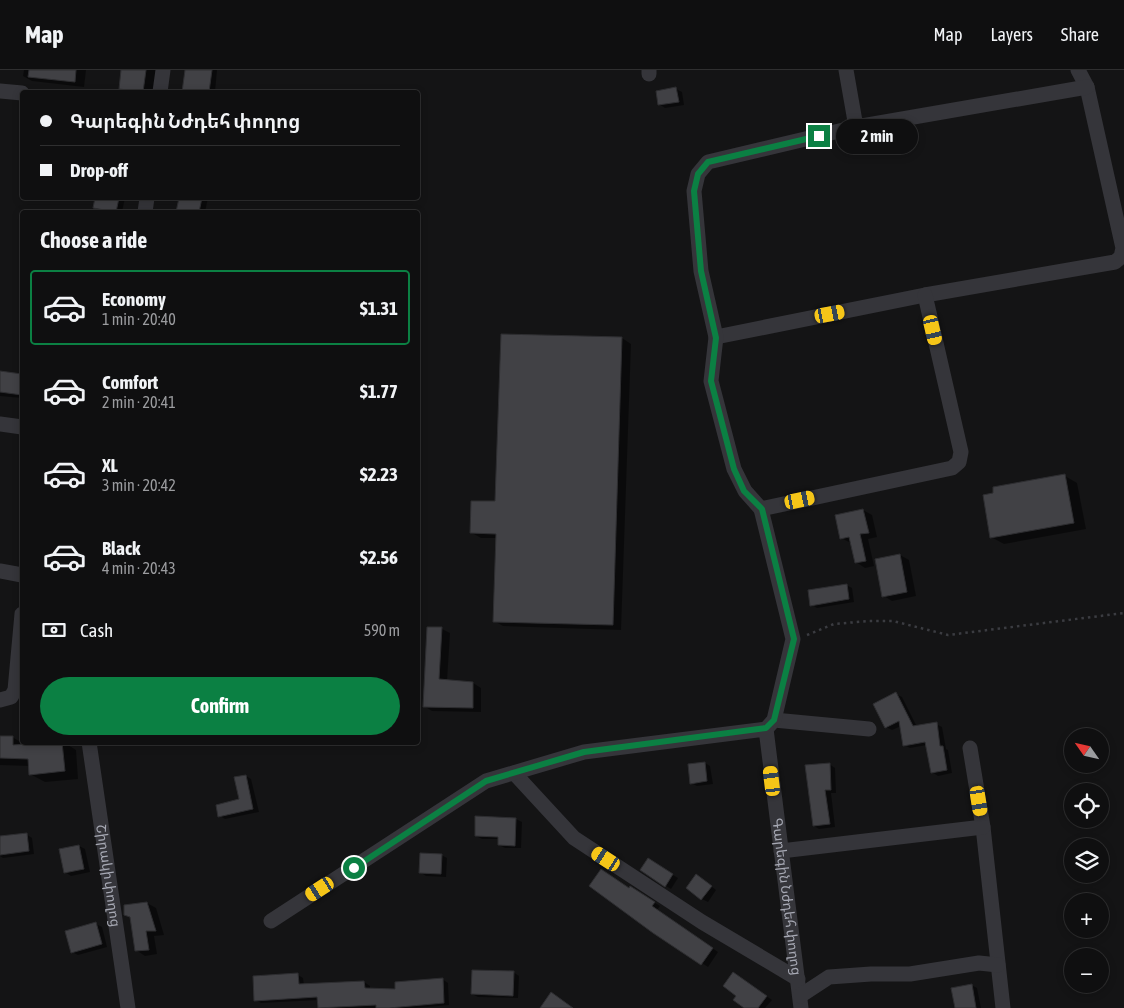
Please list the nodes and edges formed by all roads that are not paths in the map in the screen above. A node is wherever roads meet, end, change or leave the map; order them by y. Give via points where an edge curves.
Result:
1 (163, 70) edge
2 (846, 70) edge
3 (1078, 70) edge
4 (1087, 87) junction
5 (160, 90) edge
6 (0, 91) edge
7 (20, 94) edge
8 (856, 127) junction
9 (925, 294) junction
10 (716, 338) junction
11 (0, 424) edge
12 (20, 427) edge
13 (762, 509) junction
14 (0, 571) edge
15 (20, 575) edge
16 (20, 636) edge
17 (0, 700) edge
18 (770, 724) junction
19 (869, 729) dead end
20 (89, 745) edge
21 (970, 748) dead end
22 (514, 773) junction
23 (983, 827) junction
24 (781, 851) junction
25 (271, 921) dead end
26 (998, 965) junction
27 (798, 979) junction
28 (800, 1002) edge
29 (128, 1008) edge
30 (1003, 1008) edge

1 - 5 street
2 - 8 street
3 - 4 street
4 - 8 street
4 - 9 street via 1123,248 1122,257 1114,262
6 - 7 street
8 - 10 street via 708,162 698,174 694,191 701,271
9 - 10 street
9 - 13 street via 962,452 959,462 952,468
10 - 13 street via 711,381 734,469 744,491
11 - 12 street
13 - 18 street via 794,639
14 - 15 street
16 - 17 street via 15,690 11,697
18 - 19 street
18 - 22 street via 584,752
18 - 24 street, Գարեգին Նժդեհ փողոց
20 - 29 street, Շիրակի փողոց
21 - 23 street
22 - 25 street via 486,781
22 - 27 street via 574,838 702,922
23 - 24 street
23 - 26 street
24 - 27 street, Գարեգին Նժդեհ փողոց
26 - 28 street via 979,963 910,974 830,978
26 - 30 street
27 - 28 street, Գարեգին Նժդեհ փողոց

